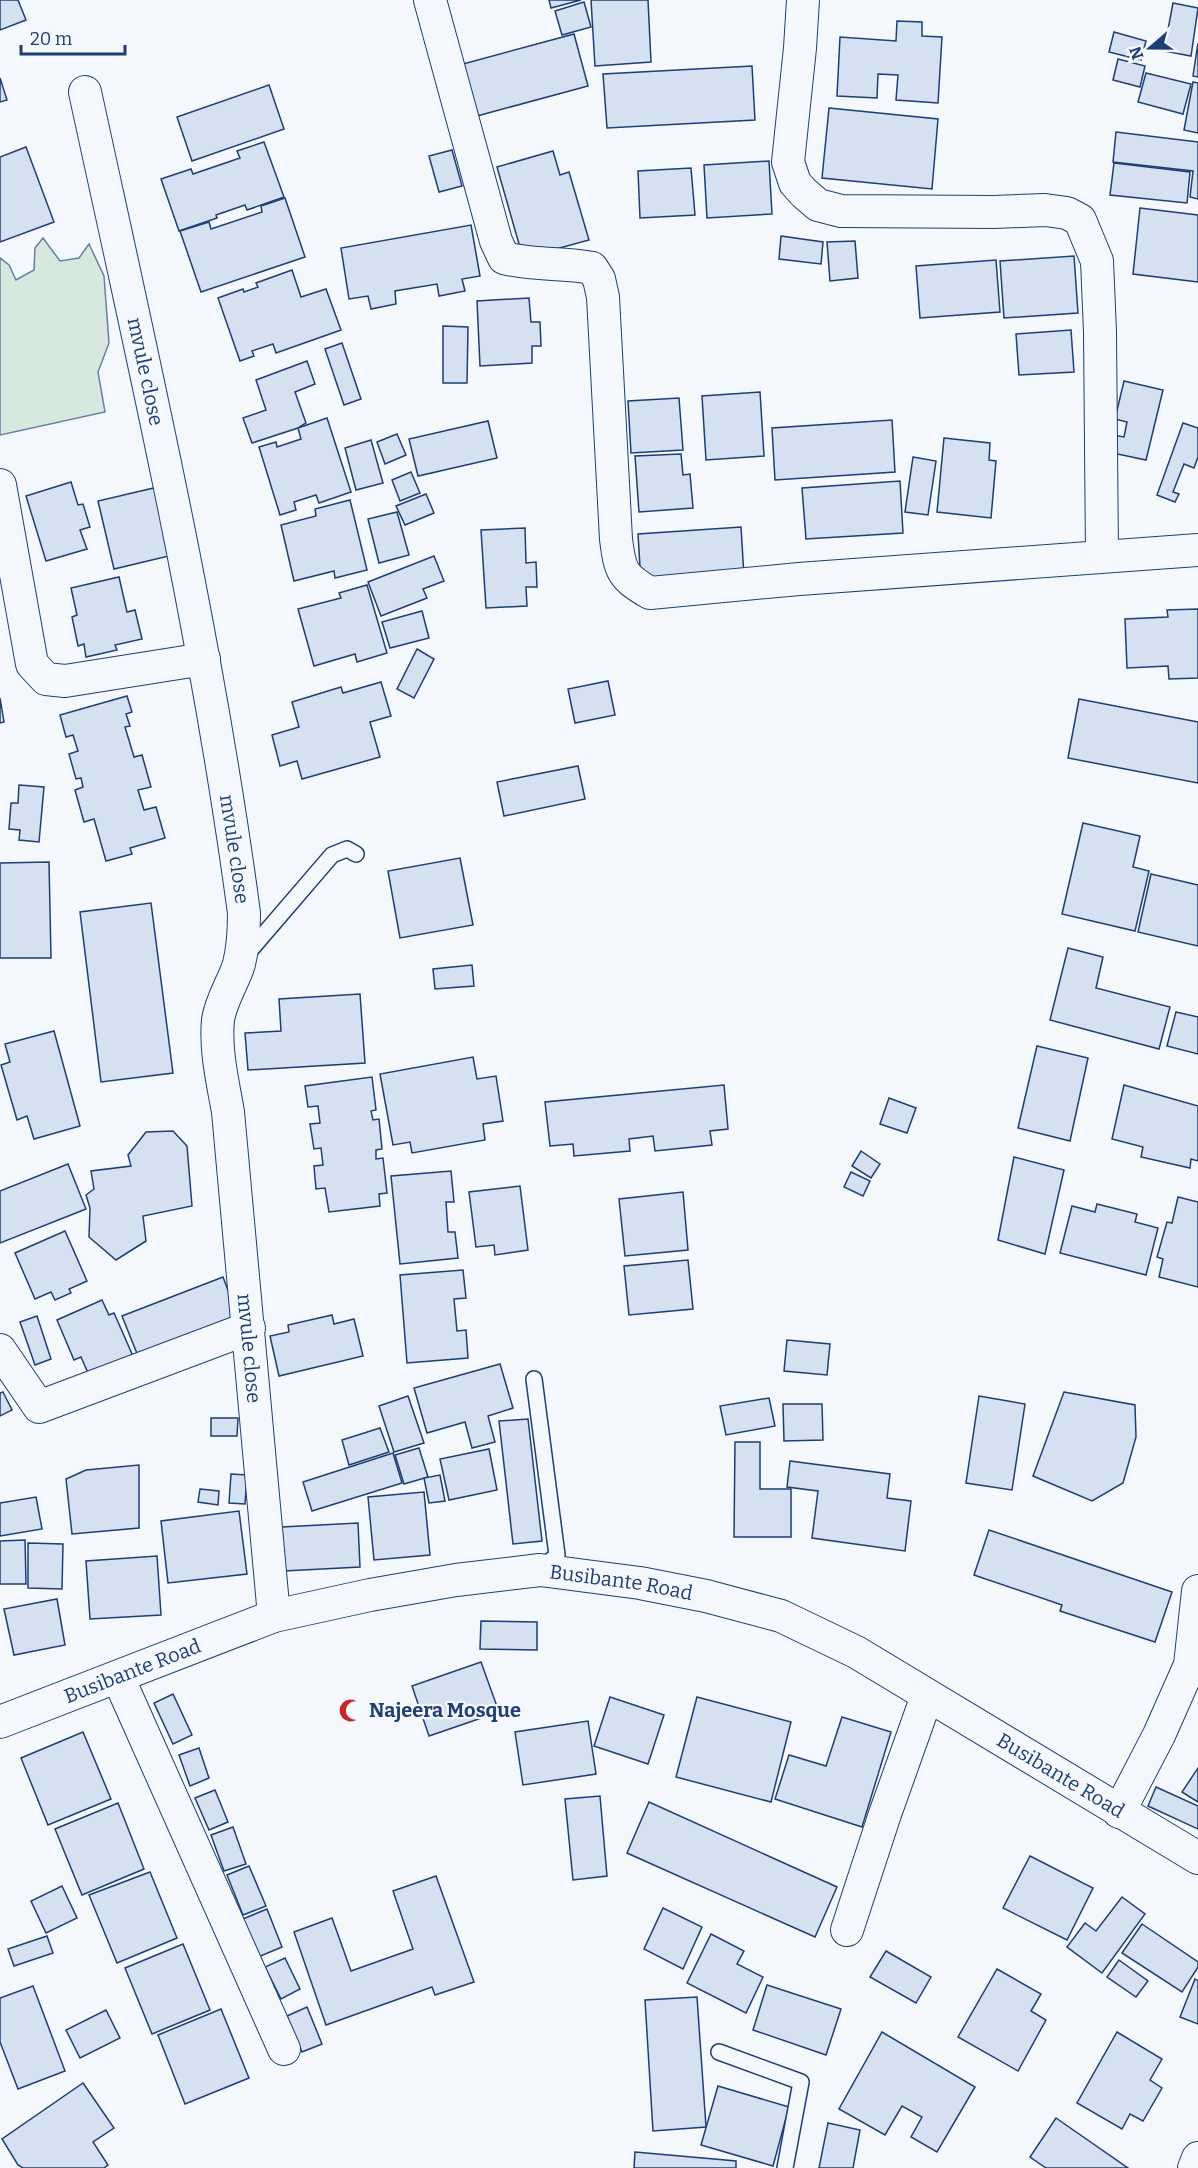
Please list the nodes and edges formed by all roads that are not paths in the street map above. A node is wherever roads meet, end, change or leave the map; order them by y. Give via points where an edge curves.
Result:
1 (430, 0) edge
2 (803, 0) edge
3 (85, 92) dead end
4 (0, 485) edge
5 (1198, 550) edge
6 (1102, 556) junction
7 (204, 658) junction
8 (356, 854) dead end
9 (239, 963) junction
10 (249, 1328) junction
11 (0, 1350) edge
12 (534, 1379) dead end
13 (540, 1570) junction
14 (1198, 1591) edge
15 (274, 1616) junction
16 (118, 1677) junction
17 (927, 1696) junction
18 (0, 1722) edge
19 (1119, 1812) junction
20 (1198, 1858) edge
21 (847, 1930) dead end
22 (284, 2049) dead end
23 (719, 2052) dead end
24 (1198, 2158) edge
25 (785, 2168) edge
26 (1194, 2168) edge

1 - 6 street via 496,241 504,258 525,264 592,268 599,279 616,539 619,563 630,581 650,593
2 - 6 street via 788,162 795,183 818,205 841,211 1045,210 1080,220 1097,261
3 - 7 street, mvule close
4 - 7 street via 32,664 46,678 65,681
5 - 6 street
7 - 9 street, mvule close via 244,913
8 - 9 lane via 347,849 332,855
9 - 10 street, mvule close via 222,1002 218,1039
10 - 11 street via 39,1407
10 - 15 street, mvule close
12 - 13 lane via 557,1555
13 - 15 street, Busibante Road via 456,1580
13 - 17 street, Busibante Road via 640,1583 782,1616 856,1652
14 - 19 street via 1190,1665
15 - 16 street, Busibante Road
16 - 18 street, Busibante Road
16 - 22 street
17 - 19 street, Busibante Road
17 - 21 street
19 - 20 street, Busibante Road
23 - 25 lane via 801,2082
24 - 26 street

